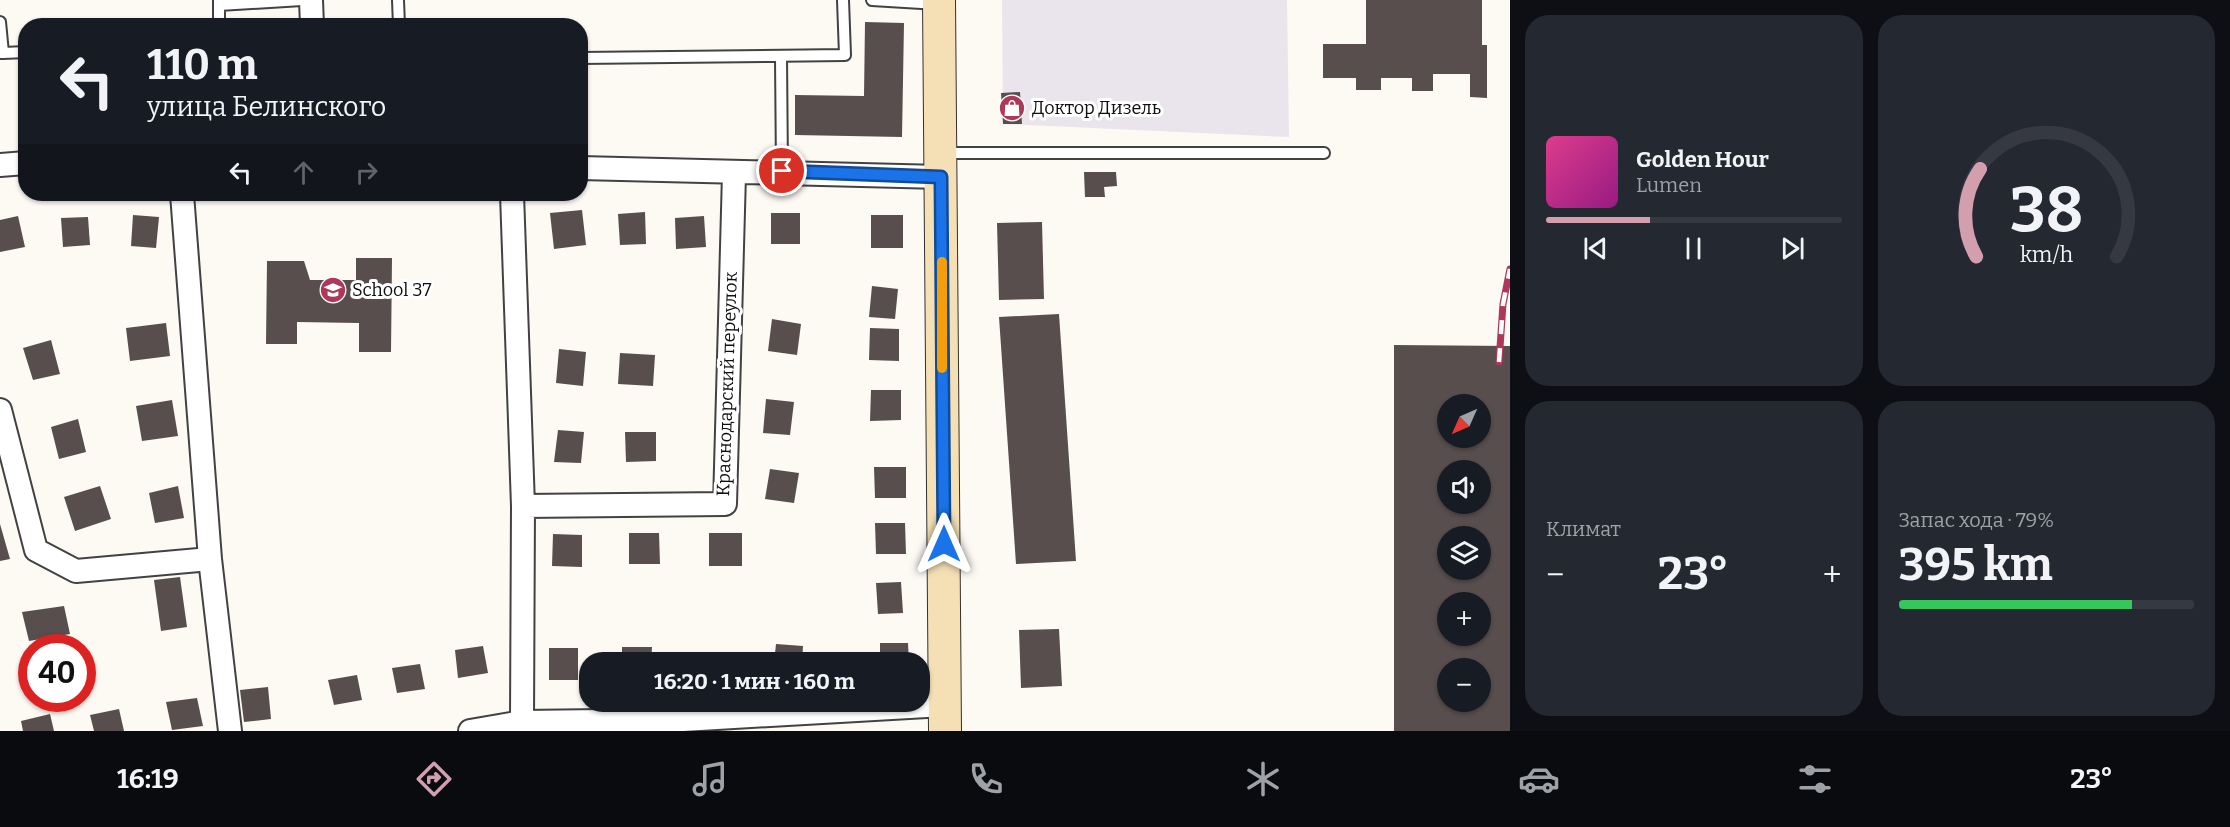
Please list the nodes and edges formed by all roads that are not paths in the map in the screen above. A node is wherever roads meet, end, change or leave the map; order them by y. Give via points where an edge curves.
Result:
1 (302, 0) edge
2 (311, 0) edge
3 (398, 0) edge
4 (843, 0) edge
5 (872, 0) edge
6 (219, 2) edge
7 (939, 2) edge
8 (219, 18) edge
9 (312, 18) edge
10 (399, 18) edge
11 (0, 21) edge
12 (18, 52) edge
13 (2, 53) edge
14 (781, 57) junction
15 (588, 58) edge
16 (1324, 153) dead end
17 (18, 164) edge
18 (0, 165) edge
19 (941, 165) junction
20 (588, 168) edge
21 (782, 171) junction
22 (734, 174) junction
23 (183, 201) edge
24 (512, 201) edge
25 (0, 410) edge
26 (523, 506) junction
27 (210, 559) junction
28 (945, 718) edge
29 (522, 722) junction
30 (682, 725) edge
31 (230, 731) edge
32 (470, 731) edge

1 - 6 lane
2 - 9 street
3 - 10 lane
4 - 14 lane via 845,55
5 - 7 lane
6 - 8 lane
7 - 19 street
11 - 13 lane
12 - 13 lane
14 - 15 lane
14 - 21 lane
16 - 19 lane
17 - 18 street
19 - 21 street
19 - 28 street
20 - 22 street
21 - 22 street
22 - 26 street, Краснодарский переулок via 725,504
23 - 27 street
24 - 26 street
25 - 27 street via 36,550 76,571
26 - 29 street
27 - 31 street
28 - 30 street
29 - 30 street
29 - 32 street

